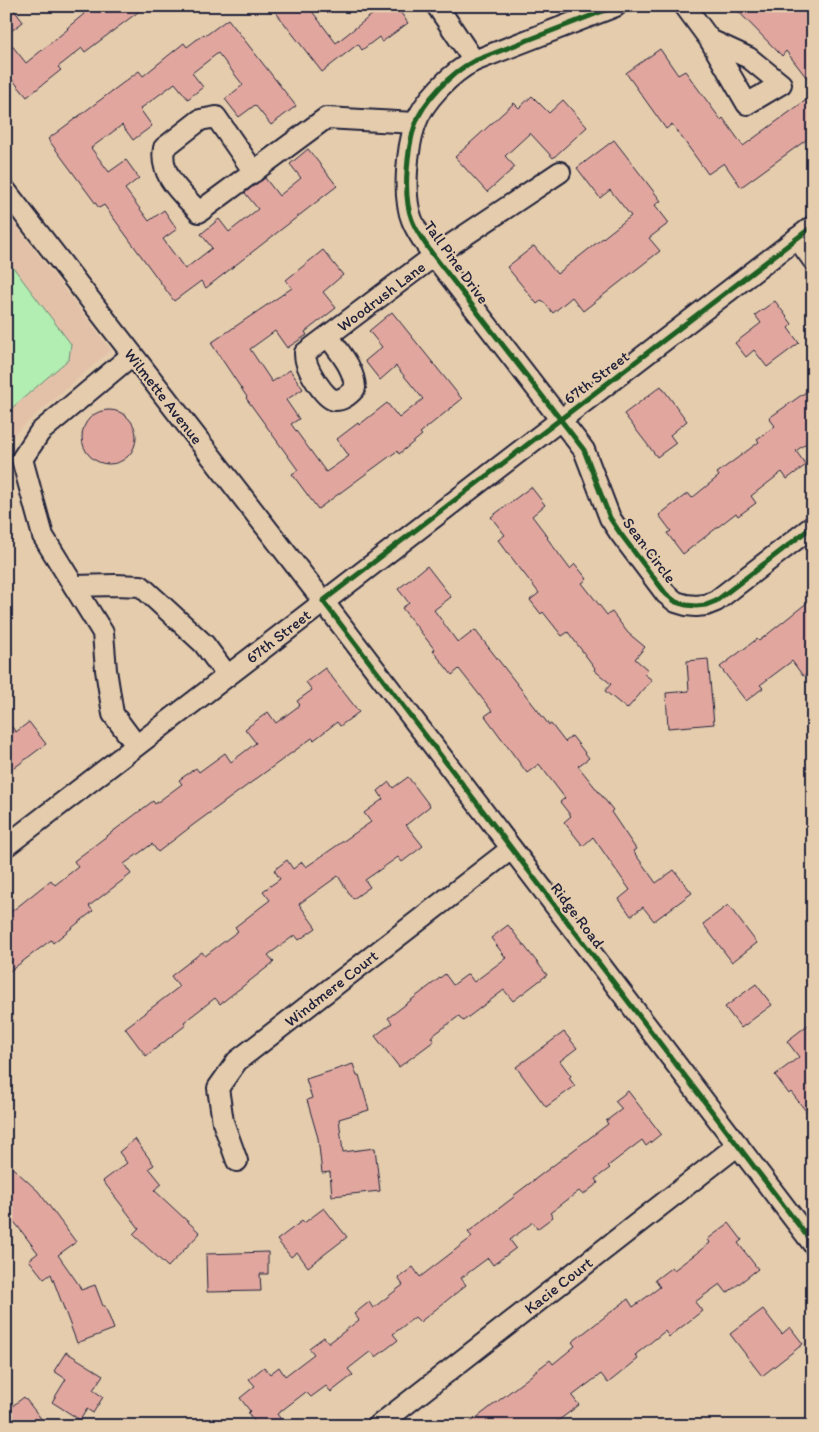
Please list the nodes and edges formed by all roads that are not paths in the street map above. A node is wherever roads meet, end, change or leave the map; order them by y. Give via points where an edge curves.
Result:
1 (437, 6) edge
2 (616, 6) edge
3 (685, 6) edge
4 (710, 40) dead end
5 (474, 62) junction
6 (415, 123) junction
7 (254, 172) junction
8 (560, 172) dead end
9 (6, 191) edge
10 (813, 226) edge
11 (797, 238) junction
12 (434, 256) junction
13 (813, 260) edge
14 (328, 336) dead end
15 (132, 355) junction
16 (560, 420) junction
17 (813, 526) edge
18 (74, 586) junction
19 (323, 602) junction
20 (227, 675) junction
21 (136, 745) junction
22 (6, 846) edge
23 (511, 849) junction
24 (738, 1145) junction
25 (237, 1161) dead end
26 (813, 1244) edge
27 (378, 1426) edge

1 - 5 street
2 - 5 street, Tall Pine Drive
3 - 4 street
5 - 6 street, Tall Pine Drive via 442,84
6 - 7 street via 326,118
6 - 12 street, Tall Pine Drive via 408,150 407,200 412,220
7 - 7 street via 216,118 200,120 164,148 162,158 170,182 199,212
8 - 12 street, Woodrush Lane
9 - 15 street, Wilmette Avenue
10 - 11 street, 67th Street
11 - 13 street
11 - 16 street, 67th Street
12 - 14 street, Woodrush Lane
12 - 16 street, Tall Pine Drive
15 - 18 street via 40,432 22,459 43,536
15 - 19 street, Wilmette Avenue
16 - 17 street, Sean Circle via 584,450 610,518 666,594 676,602 696,606 716,601
16 - 19 street, 67th Street
18 - 20 street via 141,586 204,644
18 - 21 street via 103,632 113,714
19 - 20 street, 67th Street
19 - 23 street, Ridge Road
20 - 21 street, 67th Street
21 - 22 street, 67th Street
23 - 24 street, Ridge Road
23 - 25 street, Windmere Court via 236,1061 218,1088 223,1122
24 - 26 street, Ridge Road
24 - 27 street, Kacie Court

